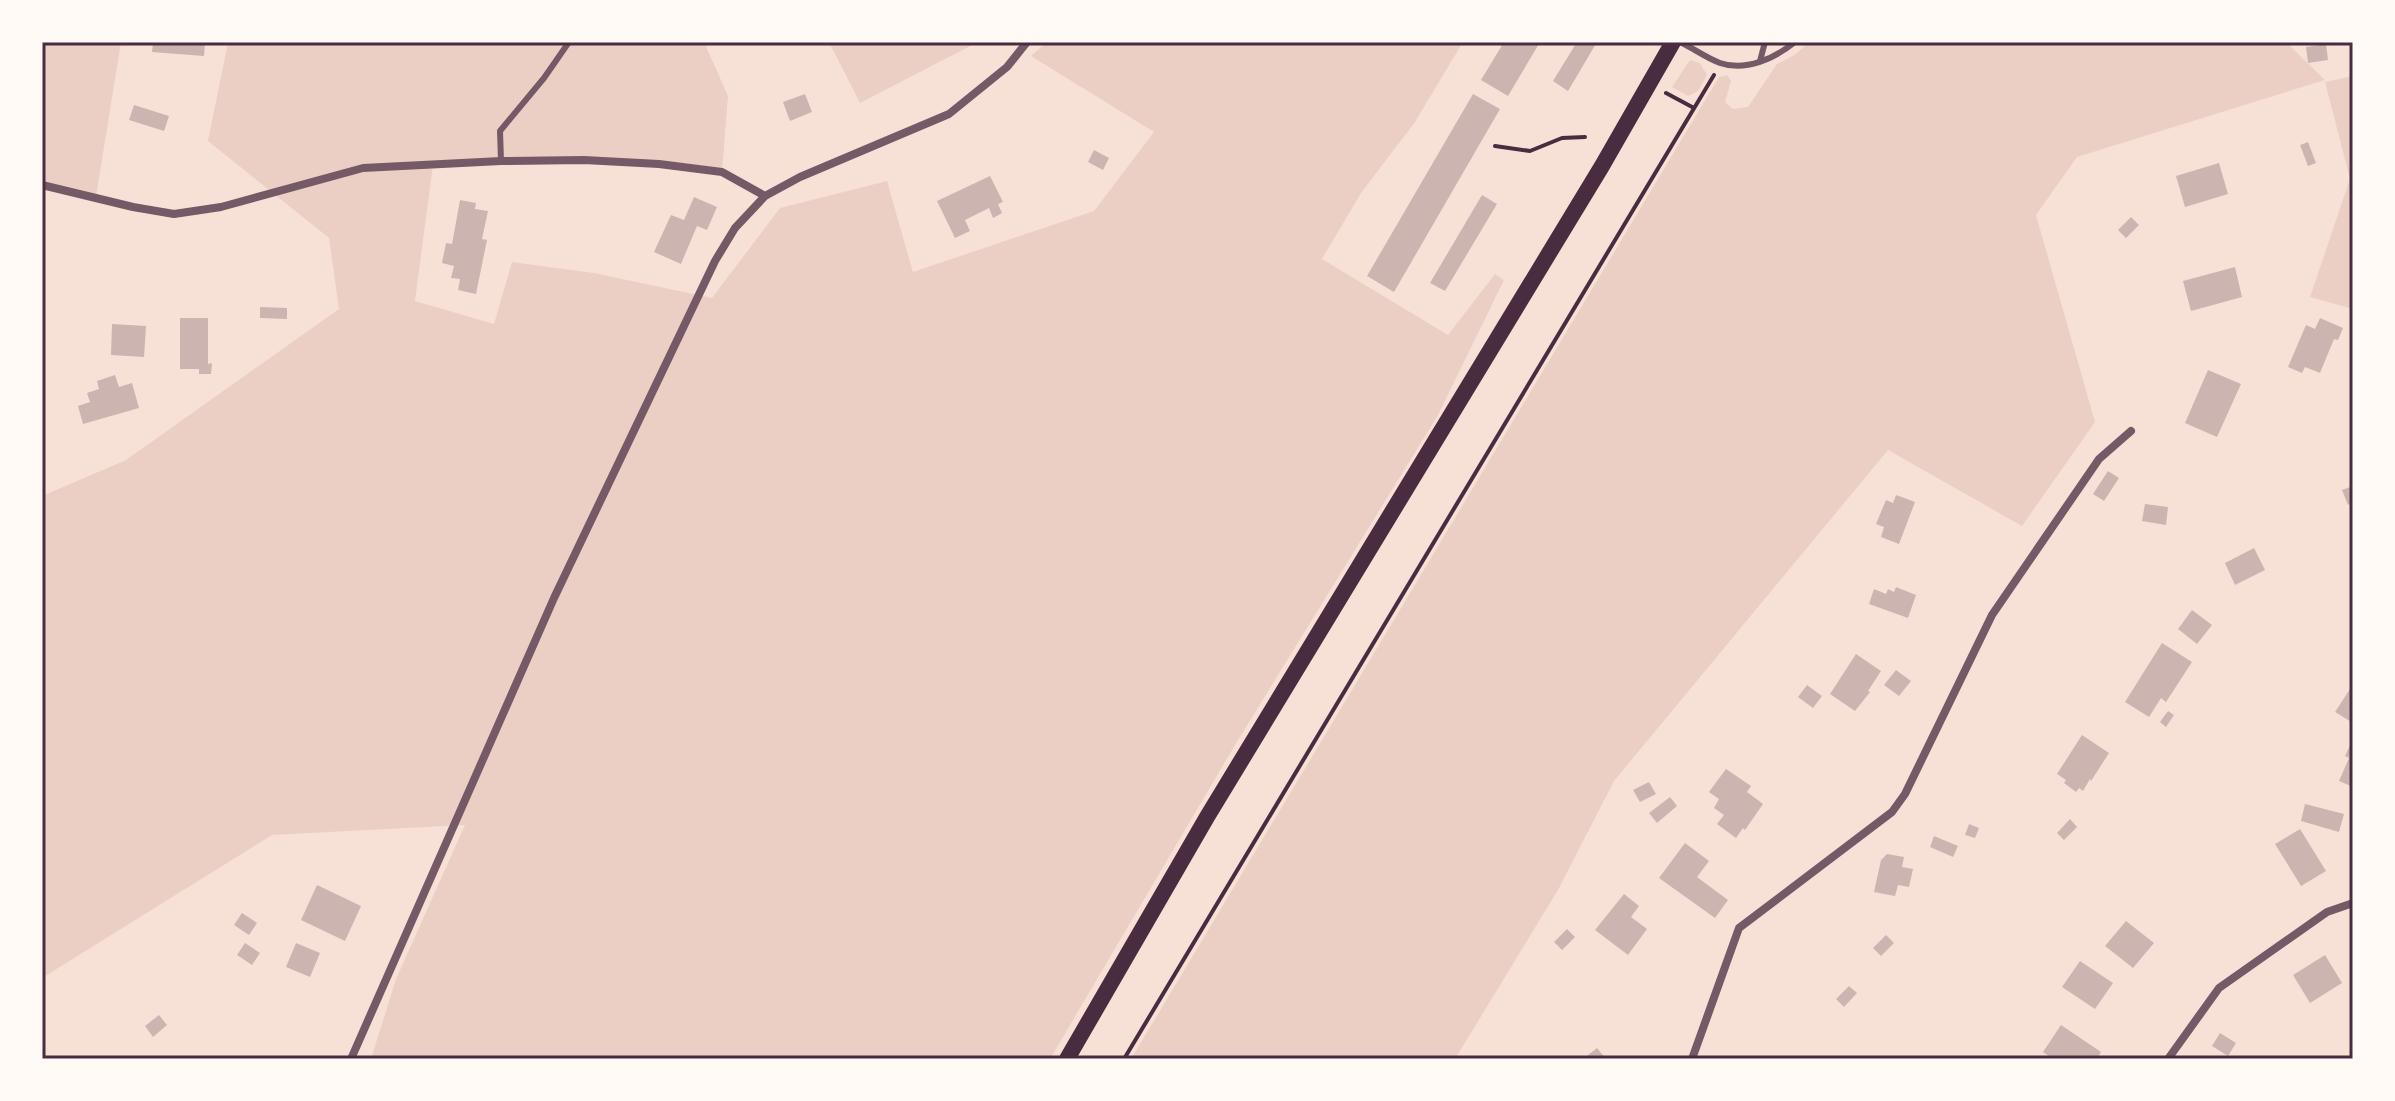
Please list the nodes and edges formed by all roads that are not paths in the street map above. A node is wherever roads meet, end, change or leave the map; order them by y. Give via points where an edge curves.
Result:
1 (569, 42) edge
2 (1027, 42) edge
3 (1673, 42) edge
4 (1680, 42) edge
5 (1765, 42) edge
6 (1795, 42) edge
7 (1760, 61) junction
8 (501, 161) junction
9 (42, 185) edge
10 (765, 196) junction
11 (2131, 431) dead end
12 (2353, 903) edge
13 (351, 1059) edge
14 (1067, 1059) edge
15 (1692, 1059) edge
16 (2168, 1059) edge

1 - 8 lane via 500,131
2 - 10 street via 1007,67 949,114
3 - 14 main road
4 - 7 lane via 1721,63 1743,66
5 - 7 lane
6 - 7 lane via 1777,57
8 - 9 street via 363,168 221,207 174,214
8 - 10 street via 584,160 722,172
10 - 13 street via 735,228 701,289 554,598
11 - 15 street via 2099,459 1992,615 1892,812 1739,928
12 - 16 street via 2327,912 2219,988

